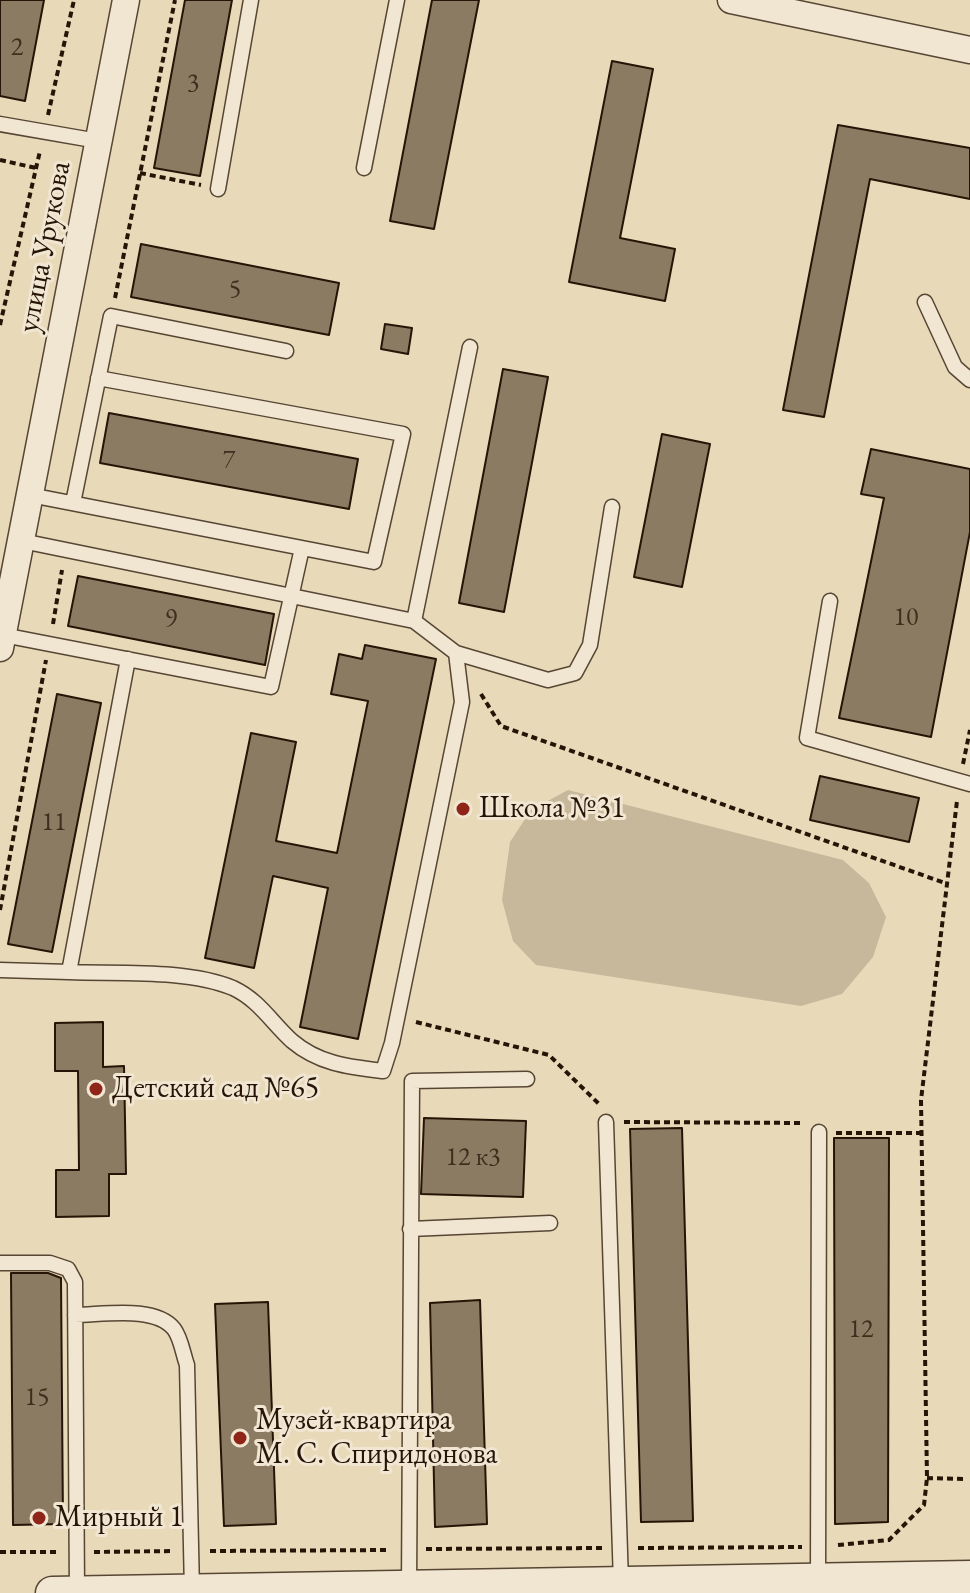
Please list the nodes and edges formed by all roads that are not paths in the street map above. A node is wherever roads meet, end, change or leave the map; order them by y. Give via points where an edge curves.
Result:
1 (126, 0) edge
2 (251, 0) edge
3 (397, 0) edge
4 (731, 0) edge
5 (802, 9) edge
6 (970, 50) edge
7 (0, 124) edge
8 (98, 141) junction
9 (364, 168) dead end
10 (218, 189) road end
11 (925, 302) dead end
12 (470, 347) dead end
13 (286, 351) dead end
14 (98, 378) junction
15 (970, 380) edge
16 (30, 495) junction
17 (73, 503) junction
18 (612, 507) dead end
19 (22, 541) junction
20 (302, 548) junction
21 (293, 595) junction
22 (830, 601) dead end
23 (414, 621) junction
24 (1, 642) edge
25 (456, 653) junction
26 (128, 659) junction
27 (966, 777) edge
28 (0, 970) edge
29 (69, 972) junction
30 (527, 1079) dead end
31 (606, 1122) road end
32 (819, 1132) road end
33 (550, 1223) dead end
34 (410, 1229) junction
35 (0, 1263) edge
36 (75, 1315) junction
37 (970, 1577) edge
38 (818, 1580) junction
39 (759, 1587) edge
40 (621, 1588) edge
41 (409, 1590) edge
42 (240, 1591) edge
43 (192, 1592) edge
44 (52, 1593) edge
45 (77, 1593) edge

1 - 8 street, улица Урукова
2 - 10 lane
3 - 9 lane
4 - 5 street
5 - 6 street
7 - 8 lane
8 - 16 street, улица Урукова
11 - 15 lane via 955,367
12 - 23 lane
13 - 14 lane via 111,316
14 - 17 lane
14 - 20 lane via 403,434 374,562
16 - 17 lane
16 - 19 street, улица Урукова
17 - 20 lane
18 - 25 lane via 590,645 575,673 548,680
19 - 21 lane
19 - 24 street, улица Урукова
20 - 21 lane
21 - 23 lane
21 - 26 lane via 271,687
22 - 27 lane via 807,738
23 - 25 lane
24 - 26 lane via 49,644
25 - 29 lane via 462,702 383,1071 343,1067 313,1056 256,1002 233,988 200,978
26 - 29 lane
28 - 29 lane
30 - 34 lane via 412,1081
31 - 40 lane
32 - 38 lane
33 - 34 lane
34 - 41 lane
35 - 36 lane via 50,1263 68,1269 75,1282
36 - 43 lane via 143,1315 164,1320 176,1331 187,1365
36 - 45 lane
37 - 38 street
38 - 39 street
39 - 40 street
40 - 41 street
41 - 42 street
42 - 43 street
43 - 45 street
44 - 45 street

